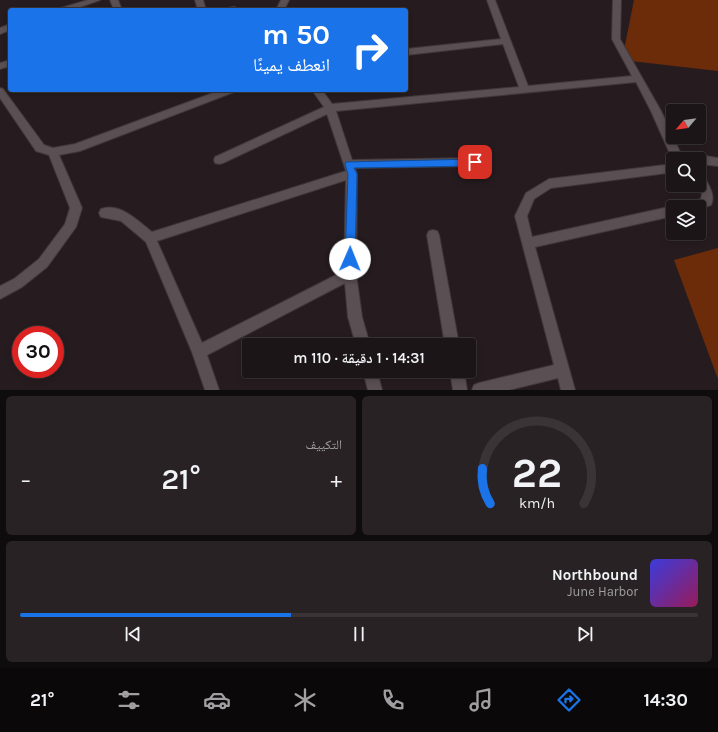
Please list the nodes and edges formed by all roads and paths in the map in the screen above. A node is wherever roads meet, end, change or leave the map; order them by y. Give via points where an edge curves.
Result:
1 (96, 0) edge
2 (491, 0) edge
3 (617, 0) edge
4 (70, 8) edge
5 (506, 41) junction
6 (408, 52) edge
7 (638, 79) junction
8 (525, 90) junction
9 (0, 91) edge
10 (225, 92) edge
11 (318, 92) edge
12 (330, 108) junction
13 (53, 152) junction
14 (672, 152) edge
15 (219, 160) dead end
16 (706, 161) edge
17 (475, 162) dead end
18 (718, 162) edge
19 (351, 169) junction
20 (666, 169) edge
21 (706, 192) edge
22 (706, 202) edge
23 (105, 213) dead end
24 (666, 213) edge
25 (433, 235) dead end
26 (150, 238) junction
27 (528, 243) junction
28 (350, 274) junction
29 (0, 293) edge
30 (361, 338) edge
31 (451, 338) edge
32 (199, 352) junction
33 (563, 370) junction
34 (372, 378) edge
35 (458, 378) edge
36 (212, 390) edge
37 (375, 390) edge
38 (460, 390) edge
39 (479, 390) edge
40 (568, 390) edge

1 - 4 street
2 - 5 street
3 - 7 street via 616,39
5 - 6 street
5 - 8 street
7 - 8 street
7 - 14 street via 656,111
8 - 12 street
9 - 13 street via 40,148
10 - 13 street via 76,148
11 - 12 street
12 - 15 street
12 - 19 street
13 - 29 street via 76,208 70,227 43,263 18,283
16 - 18 street
17 - 19 street
19 - 26 street
19 - 28 street
20 - 27 street via 549,184 530,196 521,216
21 - 22 street
23 - 26 street via 124,216
24 - 27 street
25 - 31 street
26 - 32 street
27 - 33 street
28 - 30 street via 355,317
28 - 32 street
32 - 36 street
33 - 39 street
33 - 40 street
34 - 37 street
35 - 38 street

